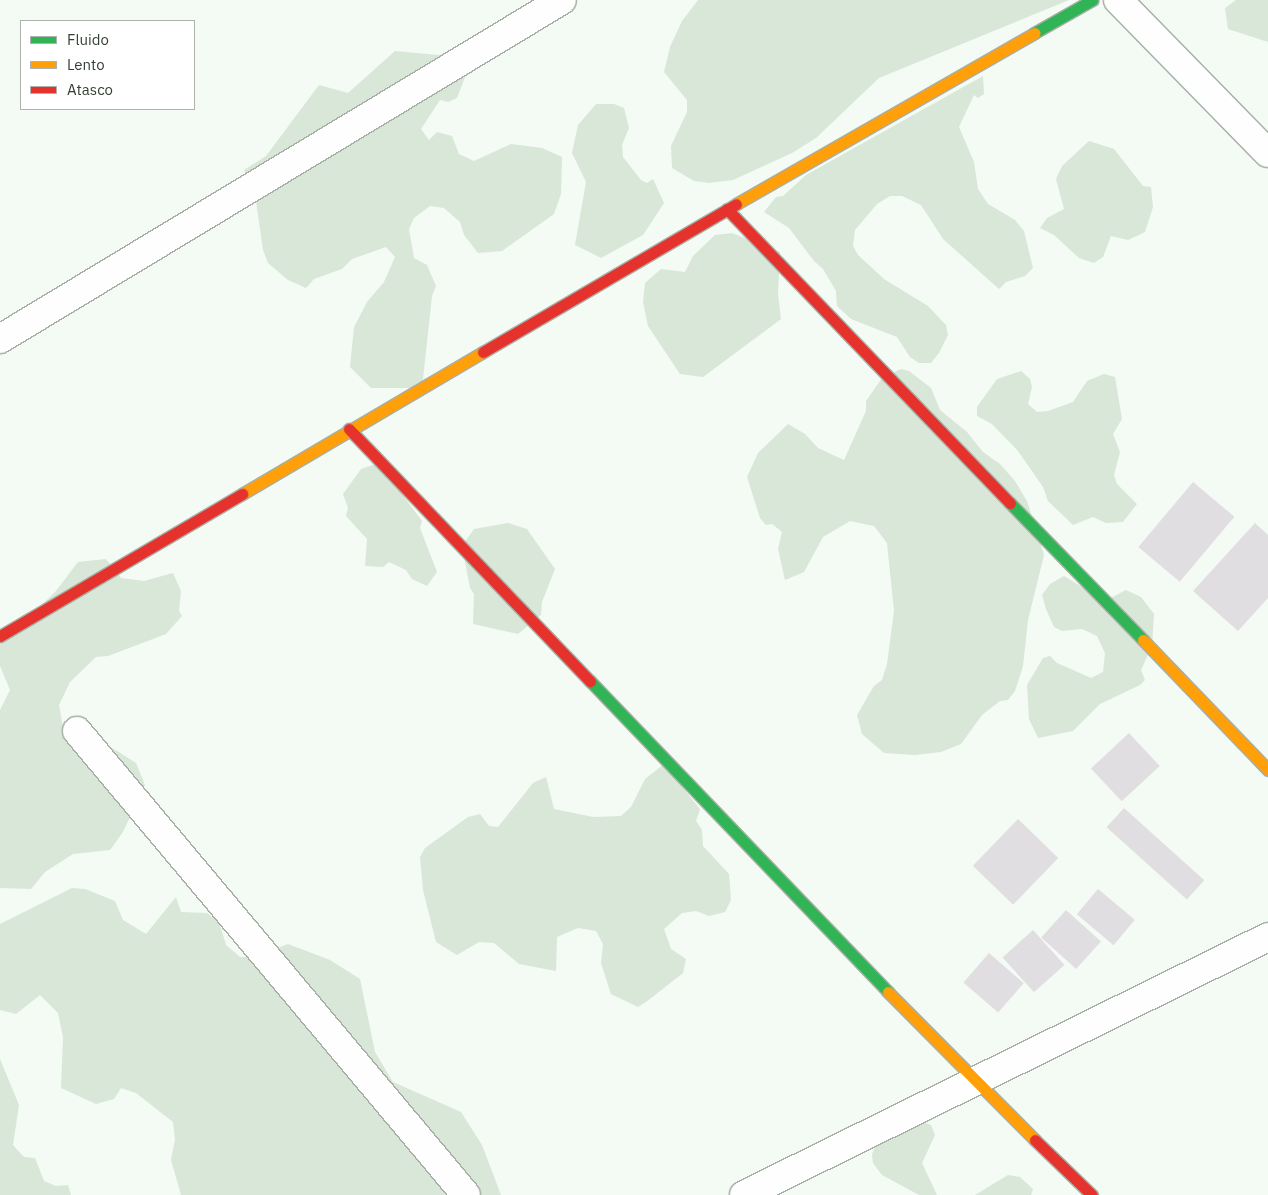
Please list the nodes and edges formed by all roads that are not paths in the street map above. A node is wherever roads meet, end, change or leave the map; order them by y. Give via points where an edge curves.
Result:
1 (562, 0) edge
2 (1092, 0) edge
3 (1118, 0) edge
4 (1268, 153) edge
5 (727, 209) junction
6 (0, 339) edge
7 (349, 429) junction
8 (0, 636) edge
9 (77, 731) dead end
10 (1268, 770) edge
11 (1268, 937) edge
12 (974, 1082) junction
13 (466, 1195) edge
14 (744, 1195) edge
15 (1092, 1195) edge

1 - 6 street
2 - 5 street
3 - 4 street
5 - 7 street
5 - 10 street
7 - 8 street
7 - 12 street
9 - 13 street
11 - 12 street
12 - 14 street
12 - 15 street

